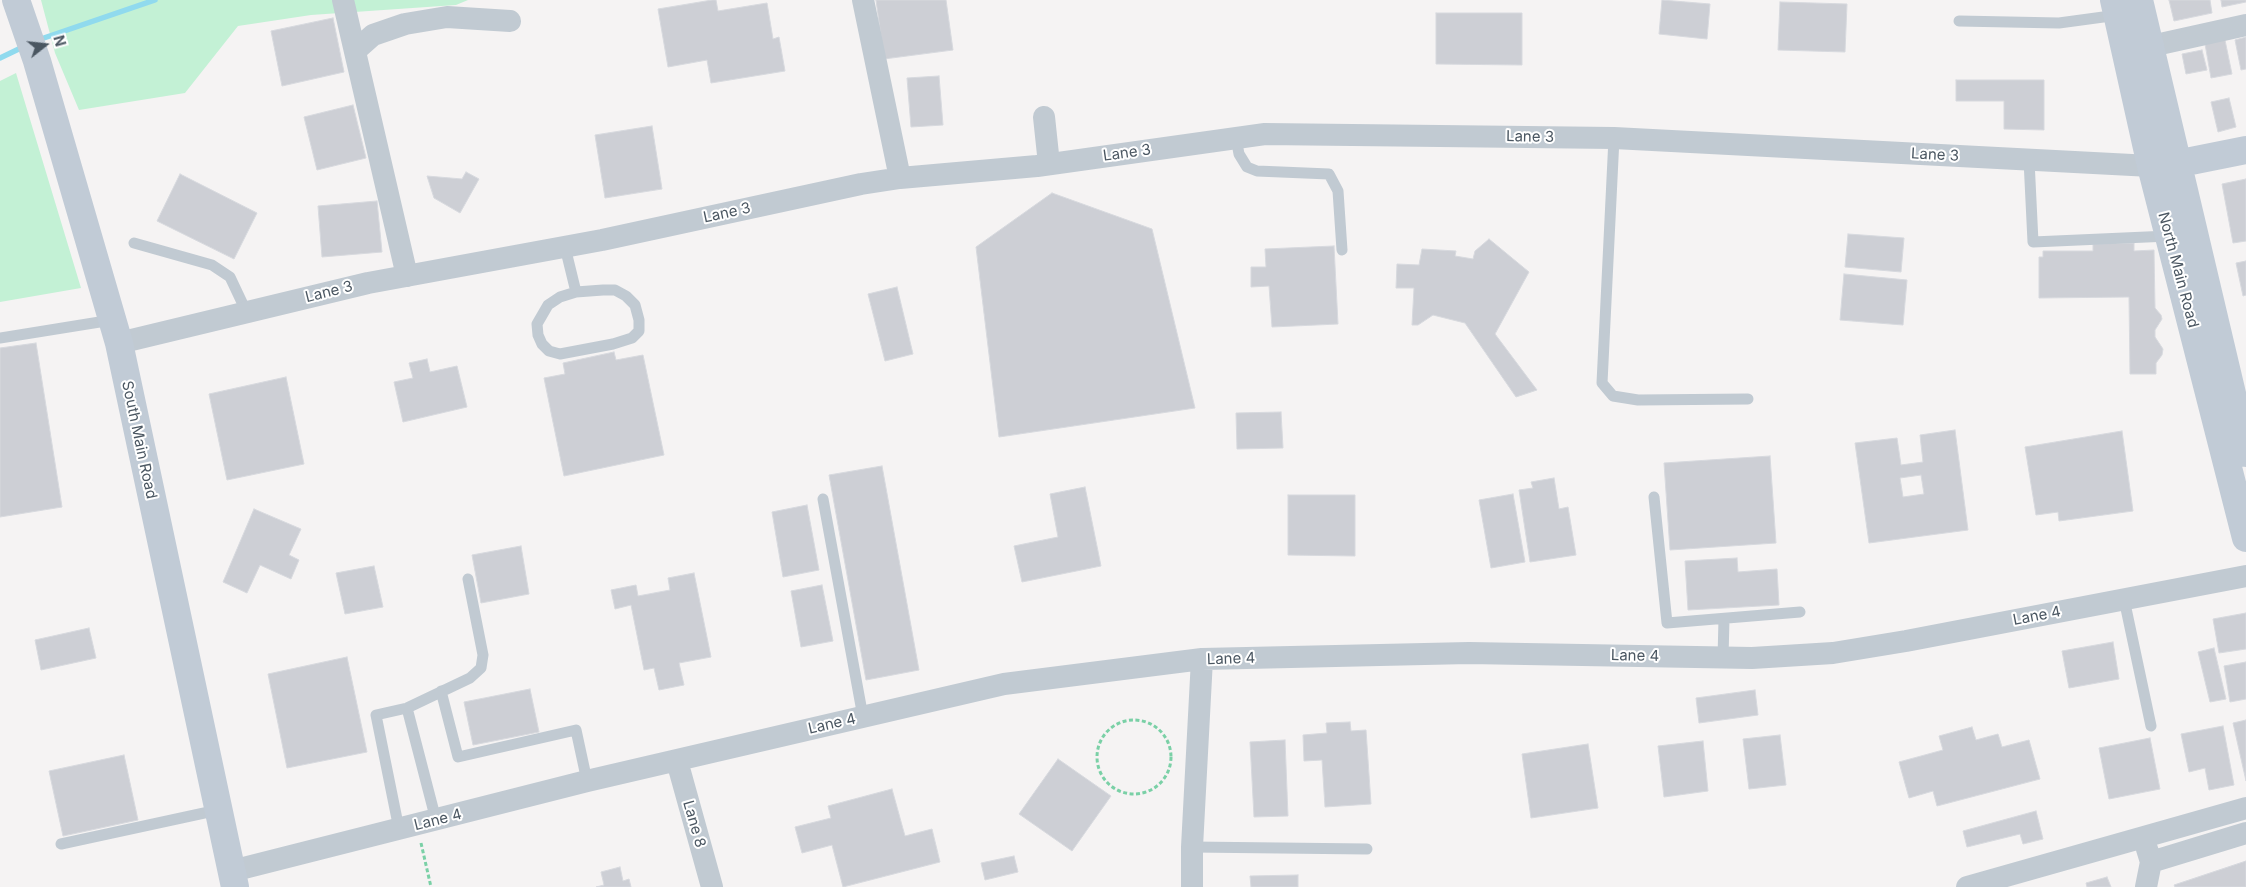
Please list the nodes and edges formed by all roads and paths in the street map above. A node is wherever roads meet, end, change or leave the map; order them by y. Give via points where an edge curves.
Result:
1 (16, 0) edge
2 (343, 0) edge
3 (863, 0) edge
4 (2124, 5) edge
5 (510, 21) dead end
6 (1959, 21) dead end
7 (2246, 25) edge
8 (2138, 48) junction
9 (355, 51) junction
10 (1044, 117) dead end
11 (1236, 138) junction
12 (1614, 138) junction
13 (2246, 150) edge
14 (2029, 160) junction
15 (1049, 164) junction
16 (2164, 165) junction
17 (900, 178) junction
18 (2170, 236) junction
19 (134, 243) dead end
20 (565, 247) junction
21 (1342, 250) dead end
22 (407, 276) junction
23 (576, 292) junction
24 (248, 313) junction
25 (116, 332) junction
26 (0, 338) edge
27 (1748, 399) dead end
28 (2244, 437) edge
29 (1654, 497) dead end
30 (823, 499) dead end
31 (2246, 538) edge
32 (2246, 576) edge
33 (468, 579) dead end
34 (2124, 599) junction
35 (1800, 612) dead end
36 (1724, 619) junction
37 (1723, 658) junction
38 (1202, 659) junction
39 (441, 691) junction
40 (407, 708) junction
41 (863, 717) junction
42 (2151, 726) dead end
43 (677, 760) junction
44 (1170, 768) joint
45 (587, 781) junction
46 (2246, 808) edge
47 (218, 810) junction
48 (418, 825) junction
49 (2246, 833) edge
50 (2142, 836) junction
51 (61, 844) dead end
52 (1192, 847) junction
53 (1367, 849) dead end
54 (2151, 862) junction
55 (233, 879) edge
56 (431, 887) edge
57 (712, 887) edge
58 (1192, 887) edge
59 (1967, 887) edge
60 (2146, 887) edge

1 - 25 main road, South Main Road via 37,61
2 - 9 street
3 - 17 street
4 - 6 lane via 2059,23
4 - 8 main road, North Main Road
5 - 9 street via 447,17 405,24 373,35
7 - 8 street
8 - 16 main road, North Main Road
9 - 22 street
10 - 15 street
11 - 12 street, Lane 3 via 1266,134
11 - 15 street, Lane 3
11 - 21 lane via 1239,154 1247,167 1256,171 1330,174 1339,198
12 - 14 street, Lane 3
12 - 27 lane via 1602,382 1613,396 1638,400
13 - 16 main road
14 - 16 street, Lane 3
14 - 18 lane via 2033,242
15 - 17 street, Lane 3
16 - 18 main road, North Main Road
16 - 28 main road, North Main Road
17 - 20 street, Lane 3
18 - 31 main road, North Main Road
19 - 24 lane via 212,265 230,277
20 - 22 street, Lane 3
20 - 23 lane
22 - 24 street, Lane 3
23 - 23 lane via 616,290 626,296 635,305 639,331 632,338 613,344 560,354 549,351 538,335 537,324 541,314 560,297
24 - 25 street, Lane 3
25 - 26 lane
25 - 47 main road, South Main Road
29 - 36 lane via 1667,624
30 - 41 lane
32 - 34 street, Lane 4
33 - 39 lane via 483,655 482,668 470,678
34 - 37 street, Lane 4 via 1833,653
34 - 42 lane
35 - 36 lane
36 - 37 lane
37 - 38 street, Lane 4 via 1469,653
38 - 41 street, Lane 4 via 1004,684
38 - 52 street
39 - 40 lane
39 - 45 lane via 458,757 576,730
40 - 48 lane
40 - 48 lane via 376,714
41 - 43 street, Lane 4
43 - 45 street, Lane 4
43 - 57 street, Lane 8
44 - 44 path via 1163,782 1144,794 1123,792 1109,787 1100,773 1097,751 1102,738 1124,720 1149,722 1159,729 1166,742
45 - 48 street, Lane 4
46 - 50 street
47 - 51 lane
47 - 55 main road, South Main Road
48 - 55 street, Lane 4
48 - 56 path
49 - 54 street
50 - 54 street
50 - 59 street
52 - 53 lane
52 - 58 street
54 - 60 street

